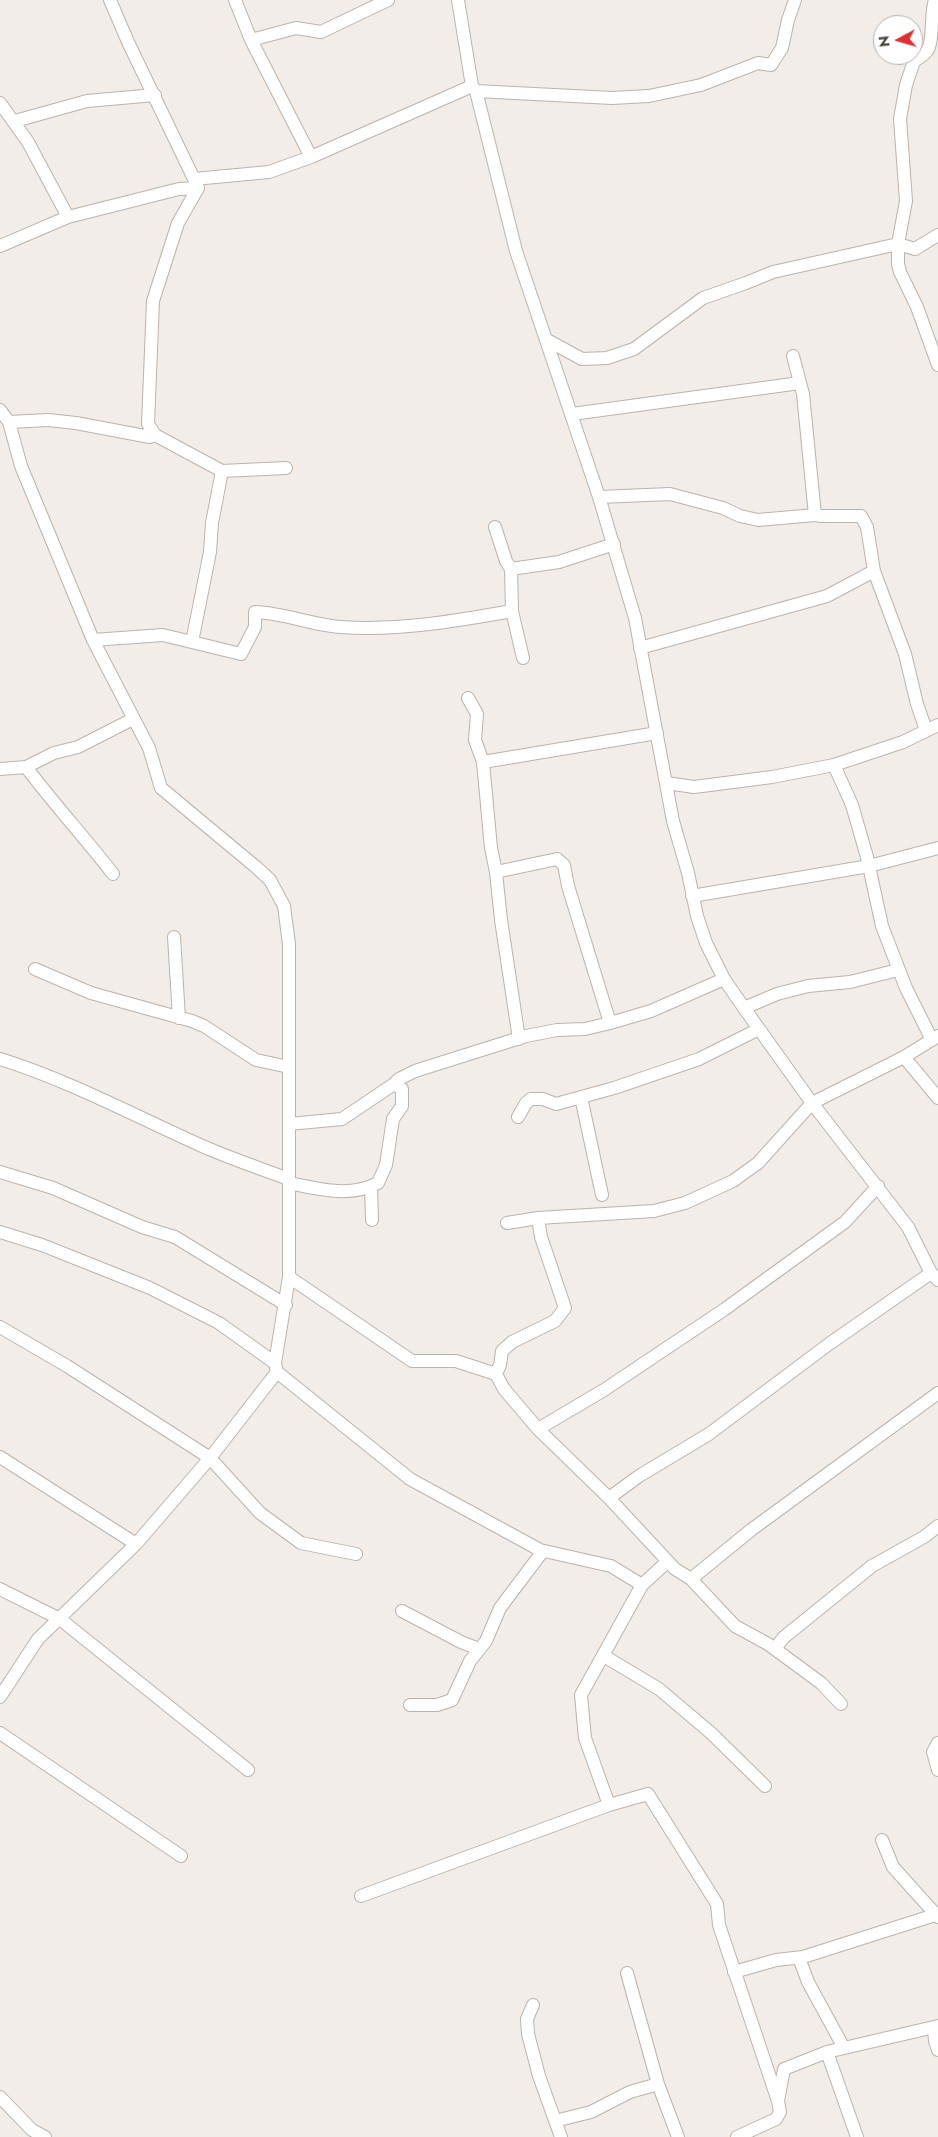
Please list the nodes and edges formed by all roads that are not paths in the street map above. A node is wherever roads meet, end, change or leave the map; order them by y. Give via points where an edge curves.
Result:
1 (110, 0) edge
2 (235, 0) edge
3 (388, 0) edge
4 (458, 0) edge
5 (795, 0) edge
6 (935, 0) edge
7 (252, 40) junction
8 (474, 88) junction
9 (154, 95) junction
10 (0, 103) edge
11 (15, 121) junction
12 (311, 157) junction
13 (196, 184) junction
14 (68, 217) junction
15 (938, 235) edge
16 (898, 244) junction
17 (0, 246) edge
18 (933, 337) edge
19 (548, 340) junction
20 (793, 356) dead end
21 (938, 365) edge
22 (800, 383) junction
23 (0, 410) edge
24 (572, 414) junction
25 (9, 422) junction
26 (155, 435) junction
27 (286, 468) dead end
28 (222, 471) junction
29 (599, 497) junction
30 (815, 515) junction
31 (495, 527) dead end
32 (614, 544) junction
33 (511, 569) junction
34 (874, 571) junction
35 (512, 612) junction
36 (93, 640) junction
37 (192, 642) junction
38 (640, 648) junction
39 (523, 658) dead end
40 (468, 698) dead end
41 (133, 718) junction
42 (938, 724) edge
43 (926, 730) junction
44 (657, 733) junction
45 (483, 762) junction
46 (834, 765) junction
47 (26, 767) junction
48 (0, 768) edge
49 (667, 783) junction
50 (938, 848) edge
51 (869, 866) junction
52 (496, 872) junction
53 (113, 874) dead end
54 (692, 896) junction
55 (174, 936) dead end
56 (35, 969) dead end
57 (898, 970) junction
58 (724, 979) junction
59 (744, 1008) junction
60 (179, 1018) junction
61 (610, 1023) junction
62 (759, 1029) junction
63 (519, 1038) junction
64 (935, 1038) edge
65 (904, 1057) junction
66 (0, 1059) edge
67 (288, 1067) junction
68 (394, 1084) junction
69 (581, 1097) junction
70 (938, 1098) edge
71 (812, 1103) junction
72 (518, 1117) dead end
73 (289, 1124) junction
74 (0, 1172) edge
75 (289, 1181) junction
76 (371, 1186) junction
77 (878, 1186) junction
78 (602, 1195) dead end
79 (538, 1218) junction
80 (372, 1220) dead end
81 (507, 1223) dead end
82 (0, 1232) edge
83 (934, 1276) edge
84 (289, 1277) junction
85 (286, 1305) junction
86 (0, 1327) edge
87 (276, 1368) junction
88 (496, 1374) junction
89 (938, 1393) edge
90 (538, 1429) junction
91 (0, 1457) edge
92 (210, 1458) junction
93 (609, 1498) junction
94 (938, 1526) edge
95 (136, 1544) junction
96 (542, 1551) junction
97 (356, 1554) dead end
98 (667, 1562) junction
99 (691, 1579) junction
100 (642, 1585) junction
101 (0, 1590) edge
102 (402, 1612) dead end
103 (60, 1620) junction
104 (775, 1649) junction
105 (479, 1650) junction
106 (604, 1656) junction
107 (0, 1697) edge
108 (841, 1704) dead end
109 (410, 1705) dead end
110 (0, 1733) edge
111 (938, 1743) edge
112 (248, 1770) dead end
113 (938, 1770) edge
114 (765, 1786) dead end
115 (609, 1804) junction
116 (882, 1840) dead end
117 (181, 1856) dead end
118 (361, 1896) dead end
119 (936, 1916) edge
120 (799, 1958) junction
121 (734, 1972) junction
122 (627, 1973) dead end
123 (533, 2005) dead end
124 (936, 2027) edge
125 (844, 2048) junction
126 (938, 2050) edge
127 (827, 2052) junction
128 (658, 2084) junction
129 (0, 2097) edge
130 (778, 2100) junction
131 (555, 2121) junction
132 (45, 2137) edge
133 (561, 2137) edge
134 (678, 2137) edge
135 (737, 2137) edge
136 (857, 2137) edge

1 - 9 street
2 - 7 street
3 - 7 street via 321,32 296,28
4 - 8 street
5 - 8 street via 782,48 771,65 758,63 701,85 649,96 612,98
6 - 16 street via 929,48 914,61 902,101 900,119 906,201
7 - 12 street
8 - 12 street
8 - 19 street via 516,250
9 - 11 street via 87,101
9 - 13 street
10 - 11 street
11 - 14 street
12 - 13 street via 269,172
13 - 14 street
13 - 26 street via 178,223 153,301 148,424
14 - 17 street
15 - 16 street via 915,249
16 - 18 street via 900,272
16 - 19 street via 773,272 704,298 634,349 607,358 582,359
18 - 21 street
19 - 24 street
20 - 22 street
22 - 24 street
22 - 30 street
23 - 25 street
24 - 29 street
25 - 26 street via 48,420 150,437
25 - 36 street via 21,466
26 - 28 street
27 - 28 street
28 - 37 street
29 - 30 street via 670,494 758,520
29 - 32 street
30 - 34 street via 861,516 867,527
31 - 33 street
32 - 33 street via 559,562
32 - 38 street
33 - 35 street
34 - 38 street via 827,596
34 - 43 street via 905,654
35 - 37 street via 431,626 340,627 255,612 255,627 241,654
35 - 39 street
36 - 37 street via 163,635
36 - 41 street
38 - 44 street
40 - 45 street via 477,714 475,740
41 - 47 street via 78,747 54,753
41 - 67 street via 149,748 161,788 270,880 284,906 290,988
42 - 43 street
43 - 46 street via 903,742
44 - 45 street
44 - 49 street
45 - 52 street
46 - 49 street via 694,787
46 - 51 street via 852,805
47 - 48 street
47 - 53 street
49 - 54 street
50 - 51 street
51 - 54 street
51 - 57 street via 882,926
52 - 61 street via 557,859 564,865
52 - 63 street
54 - 58 street via 706,943
55 - 60 street
56 - 60 street via 91,993
57 - 59 street via 850,982 808,986 777,994
57 - 64 street
58 - 59 street
58 - 61 street via 651,1011
59 - 62 street
60 - 67 street via 204,1026 256,1060
61 - 63 street
62 - 69 street via 699,1059
62 - 71 street
63 - 68 street via 415,1071
64 - 65 street
65 - 70 street
65 - 71 street
66 - 75 street via 80,1089
67 - 73 street
68 - 73 street via 342,1119
68 - 76 street via 402,1089 402,1106 393,1119 382,1175 378,1183
69 - 72 street via 556,1104 531,1099
69 - 78 street
71 - 77 street
71 - 79 street via 758,1164 732,1181 686,1203 640,1212
73 - 75 street
74 - 85 street via 53,1188 142,1228 175,1237
75 - 76 street via 332,1192
75 - 84 street
76 - 80 street
77 - 83 street via 908,1227
77 - 90 street via 846,1222 604,1390
79 - 81 street
79 - 88 street via 541,1237 565,1308 556,1321 512,1342 502,1351
82 - 87 street via 42,1245 150,1288 219,1323
83 - 93 street via 829,1344 709,1434
84 - 85 street
84 - 88 street via 412,1361 456,1361
85 - 87 street
86 - 92 street
87 - 92 street
87 - 96 street via 410,1479
88 - 90 street via 504,1389
89 - 99 street
90 - 93 street
91 - 95 street
92 - 95 street
92 - 97 street via 260,1513 301,1543
93 - 98 street
94 - 104 street via 872,1566 783,1638
95 - 103 street
96 - 100 street via 611,1566
96 - 105 street via 500,1608
98 - 99 street
98 - 100 street
99 - 104 street via 735,1626
100 - 106 street
101 - 103 street
102 - 105 street
103 - 107 street via 38,1639
103 - 112 street
104 - 108 street via 821,1684
105 - 109 street via 452,1700 437,1705
106 - 114 street via 659,1689 711,1733
106 - 115 street via 581,1696 585,1738
110 - 117 street
111 - 113 street via 933,1752
115 - 118 street
115 - 121 street via 648,1794 717,1904 719,1925
116 - 119 street via 893,1867
119 - 120 street
120 - 121 street via 776,1960
120 - 125 street via 808,1982
121 - 130 street
122 - 128 street
123 - 131 street via 527,2018 528,2034
124 - 125 street
124 - 126 street
125 - 127 street
127 - 130 street via 784,2069
127 - 136 street
128 - 131 street via 630,2092 591,2112
128 - 134 street
129 - 132 street via 32,2130
130 - 135 street via 780,2112 776,2119
131 - 133 street

